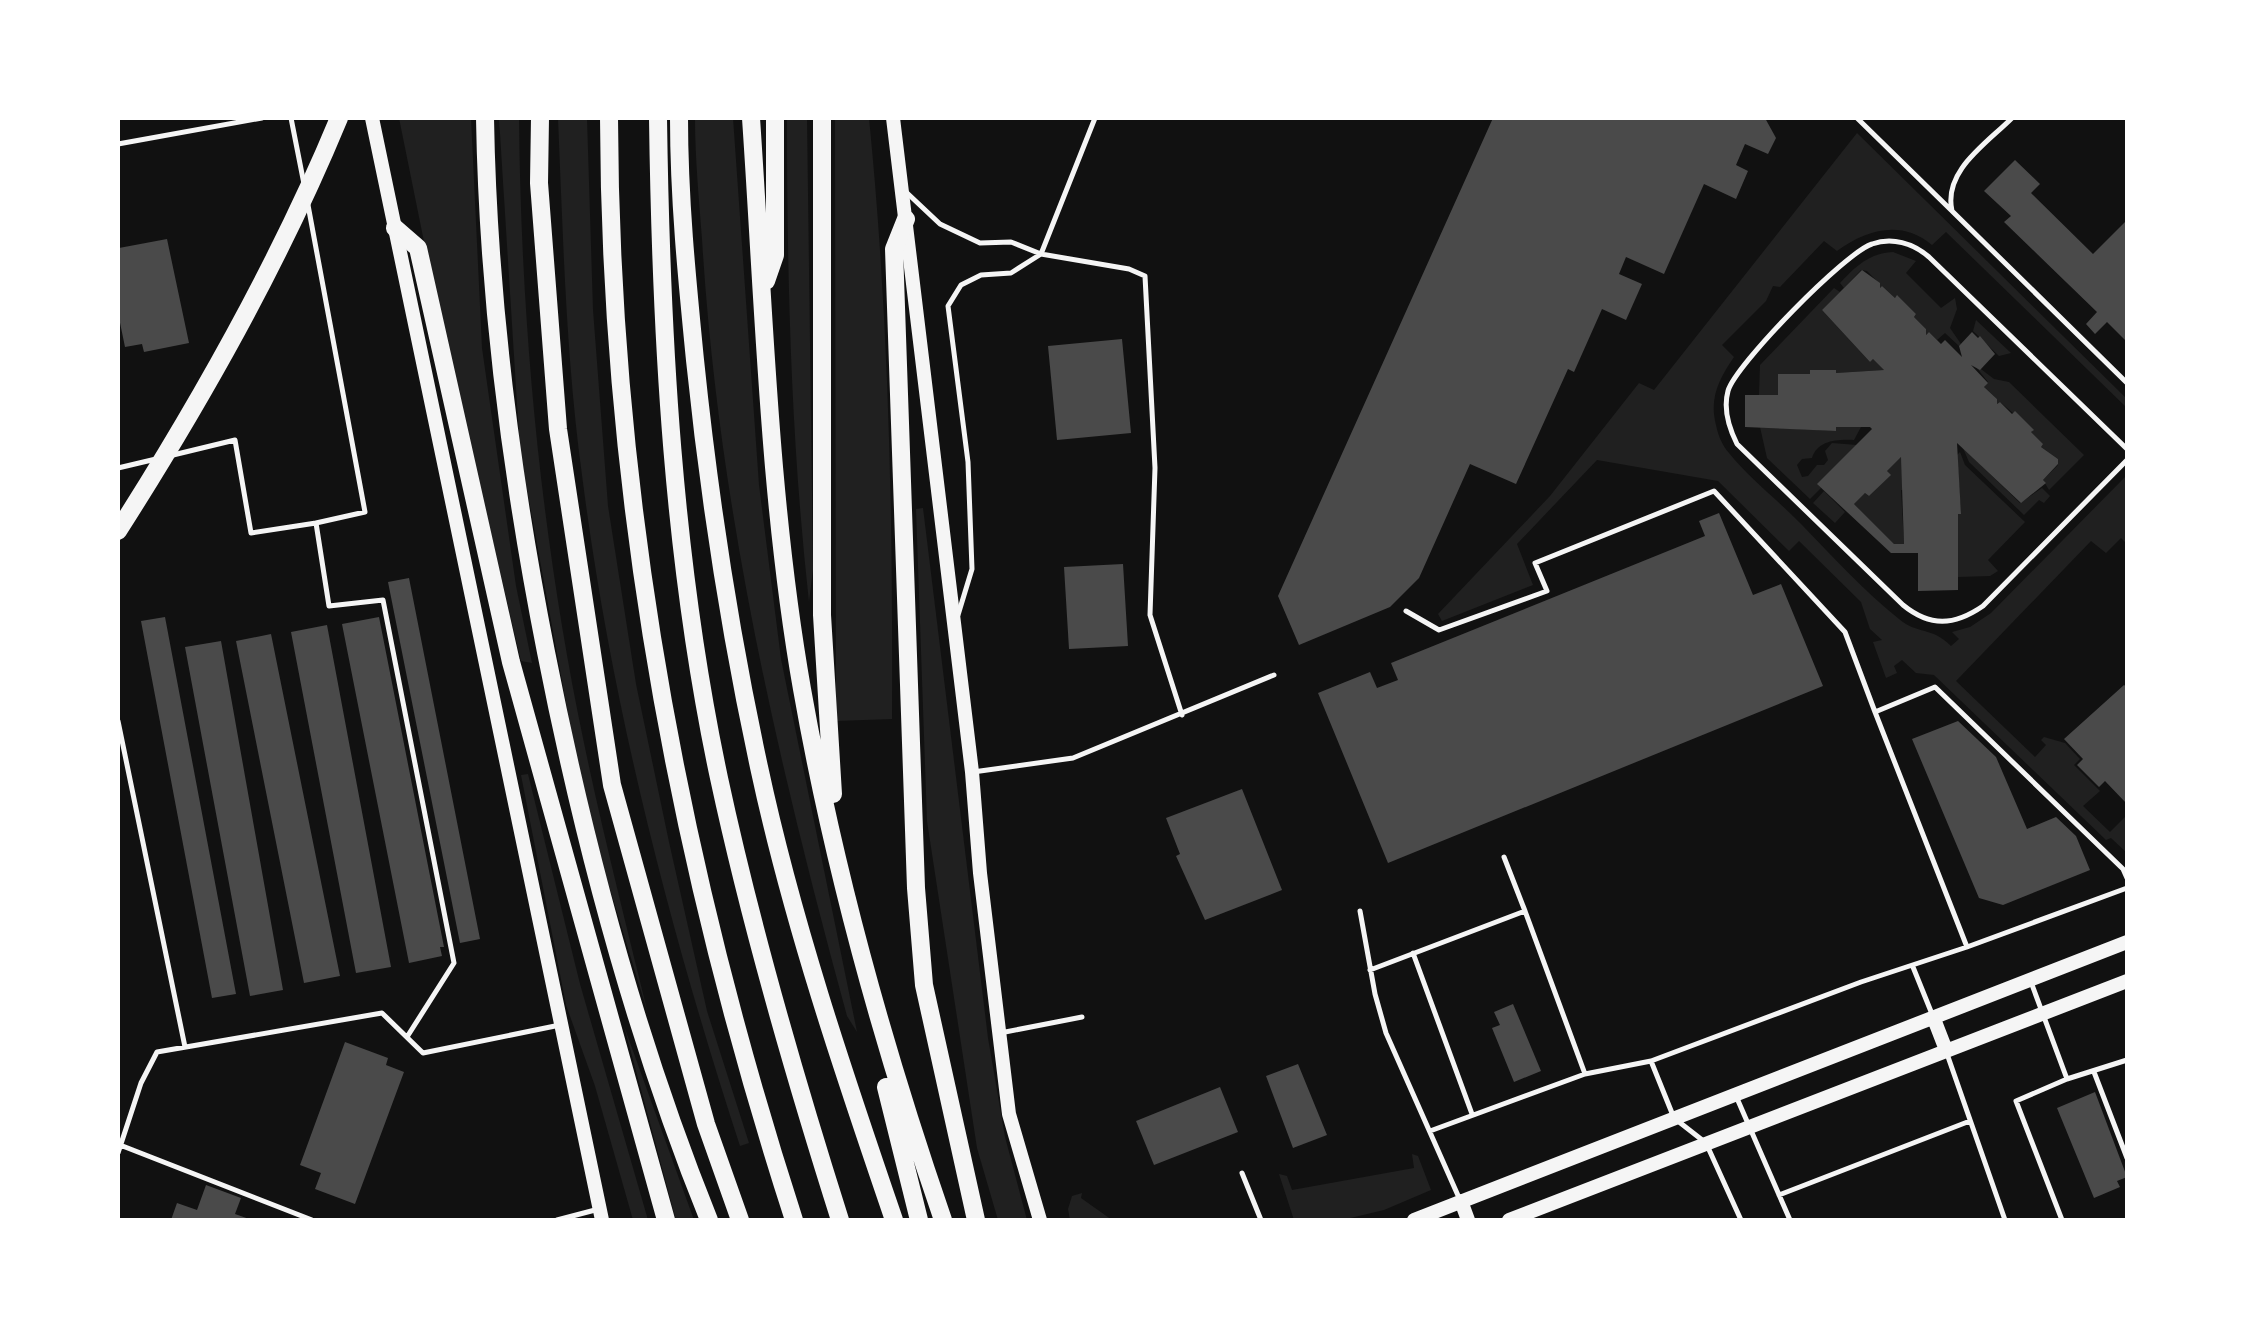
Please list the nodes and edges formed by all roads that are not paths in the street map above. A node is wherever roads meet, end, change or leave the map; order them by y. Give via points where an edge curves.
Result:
1 (262, 118) edge
2 (291, 118) edge
3 (339, 118) edge
4 (372, 118) edge
5 (485, 118) edge
6 (540, 118) edge
7 (609, 118) edge
8 (658, 118) edge
9 (679, 118) edge
10 (751, 118) edge
11 (775, 118) edge
12 (822, 118) edge
13 (893, 118) edge
14 (1095, 118) edge
15 (1857, 118) edge
16 (2012, 118) edge
17 (118, 144) edge
18 (902, 189) junction
19 (1952, 211) junction
20 (906, 219) junction
21 (395, 228) junction
22 (1041, 254) junction
23 (762, 292) junction
24 (2127, 383) edge
25 (2127, 449) edge
26 (2127, 460) edge
27 (118, 468) edge
28 (316, 523) junction
29 (118, 531) edge
30 (1406, 611) dead end
31 (953, 631) junction
32 (1274, 675) dead end
33 (1875, 712) junction
34 (1182, 715) junction
35 (118, 721) edge
36 (972, 772) junction
37 (1504, 857) dead end
38 (2127, 878) edge
39 (2127, 888) edge
40 (1360, 911) dead end
41 (1525, 911) junction
42 (2127, 942) edge
43 (1967, 947) junction
44 (1413, 953) junction
45 (1913, 967) junction
46 (1370, 970) junction
47 (2030, 979) junction
48 (2127, 981) edge
49 (2043, 1012) junction
50 (1082, 1017) dead end
51 (1934, 1019) junction
52 (561, 1025) junction
53 (999, 1033) junction
54 (407, 1037) junction
55 (185, 1047) junction
56 (1946, 1050) junction
57 (2127, 1060) edge
58 (1651, 1061) junction
59 (2094, 1072) junction
60 (1585, 1074) junction
61 (2067, 1079) junction
62 (1735, 1095) junction
63 (1472, 1114) junction
64 (1674, 1118) junction
65 (1970, 1121) junction
66 (1749, 1129) junction
67 (1430, 1131) junction
68 (1706, 1143) junction
69 (120, 1145) junction
70 (118, 1153) edge
71 (2127, 1158) edge
72 (1242, 1173) dead end
73 (1779, 1195) junction
74 (1461, 1201) junction
75 (601, 1214) edge
76 (312, 1220) edge
77 (557, 1220) edge
78 (666, 1220) edge
79 (709, 1220) edge
80 (740, 1220) edge
81 (794, 1220) edge
82 (840, 1220) edge
83 (894, 1220) edge
84 (919, 1220) edge
85 (943, 1220) edge
86 (976, 1220) edge
87 (1040, 1220) edge
88 (1261, 1220) edge
89 (1414, 1220) edge
90 (1468, 1220) edge
91 (1509, 1220) edge
92 (1741, 1220) edge
93 (1790, 1220) edge
94 (2005, 1220) edge
95 (2062, 1220) edge

1 - 17 lane
2 - 28 lane via 365,512
3 - 29 highway via 246,313 186,424
4 - 21 main road
5 - 79 highway via 508,442 566,754 643,1038
6 - 80 highway via 539,183 558,429 612,785 706,1124
7 - 81 highway via 618,374 645,609 705,912
8 - 82 highway via 671,431 690,607 719,776 748,899
9 - 83 highway via 685,260 703,432 759,769 844,1075
10 - 23 highway
11 - 23 highway via 775,255
12 - 84 highway via 822,615 835,807 862,983
13 - 18 main road
14 - 22 lane
15 - 19 lane
16 - 19 lane via 1954,177
18 - 20 main road
18 - 22 lane via 940,224 980,243 1011,242
19 - 24 lane
20 - 31 main road
20 - 86 highway via 894,249 916,888 924,985
21 - 52 main road
21 - 78 highway via 418,248 511,662
22 - 31 lane via 1011,273 981,275 961,285 948,306 968,462 972,569
22 - 34 lane via 1145,276 1155,468 1150,615
23 - 85 highway via 802,690 846,902 897,1087
25 - 26 lane via 1929,257 1905,243 1886,241 1856,251 1745,361 1727,394 1726,412 1737,444 1903,605 1935,623 1967,617 1983,606
27 - 28 lane via 235,440 251,533
28 - 54 lane via 329,606 383,600 454,963
30 - 33 lane via 1439,630 1547,591 1535,563 1714,491 1845,632
31 - 36 main road
32 - 34 lane
33 - 38 lane via 1935,687
33 - 43 lane
34 - 36 lane via 1073,758
35 - 55 lane
36 - 53 main road
37 - 41 lane
39 - 43 lane
40 - 46 lane
41 - 44 lane
41 - 60 lane
42 - 47 main road
43 - 45 lane
44 - 46 lane
44 - 63 lane
45 - 51 lane
45 - 58 lane
46 - 67 lane via 1386,1033
47 - 49 lane
47 - 51 main road
48 - 49 main road
49 - 56 main road
49 - 61 lane
50 - 53 lane
51 - 56 main road
51 - 62 main road
52 - 54 lane via 423,1053
52 - 75 main road
53 - 87 main road via 1009,1114
54 - 55 lane via 382,1013
55 - 69 lane via 157,1052
56 - 65 lane
56 - 66 main road
57 - 59 lane
58 - 60 lane
58 - 64 lane
59 - 61 lane
59 - 71 lane
60 - 63 lane
61 - 95 lane via 2016,1101
62 - 64 main road
62 - 66 lane
63 - 67 lane
64 - 68 lane
64 - 74 main road
65 - 73 lane
65 - 94 lane
66 - 68 main road
66 - 73 lane
67 - 74 lane
68 - 91 main road
68 - 92 lane
69 - 70 lane
69 - 76 lane
72 - 88 lane
73 - 93 lane
74 - 89 main road
74 - 90 main road
75 - 77 lane

